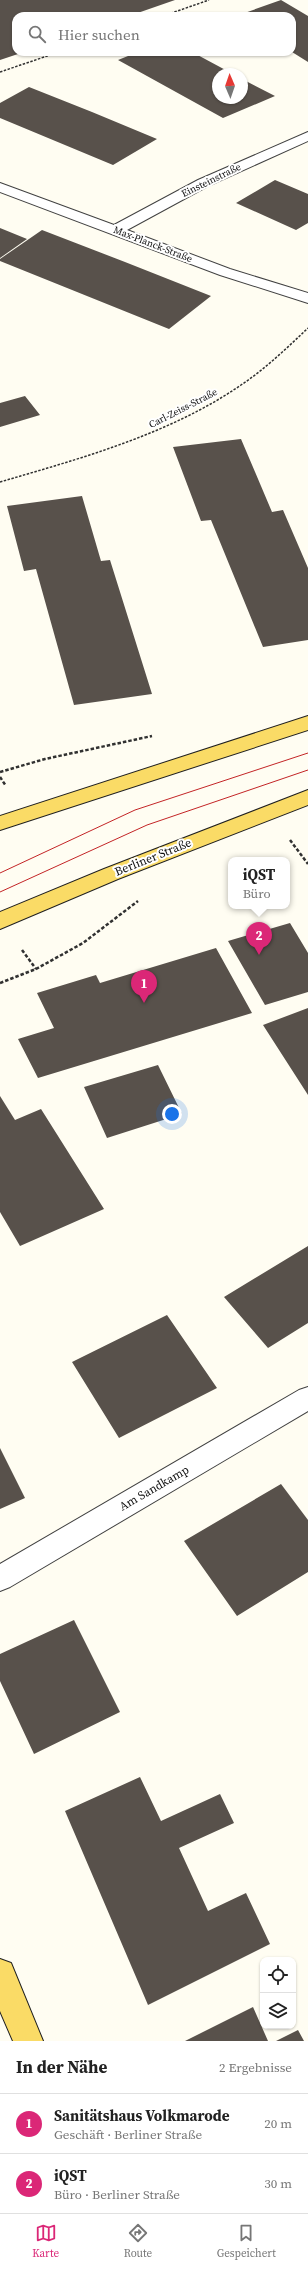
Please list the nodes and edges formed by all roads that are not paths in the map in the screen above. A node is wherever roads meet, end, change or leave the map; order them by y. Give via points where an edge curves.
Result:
1 (308, 136) edge
2 (0, 187) edge
3 (116, 230) junction
4 (308, 298) edge
5 (308, 724) edge
6 (308, 797) edge
7 (0, 823) edge
8 (0, 921) edge
9 (308, 1398) edge
10 (0, 1578) edge
11 (0, 1974) edge
12 (28, 2041) edge

1 - 3 street, Einsteinstraße via 203,183
2 - 3 street, Max-Planck-Straße
3 - 4 street, Max-Planck-Straße via 225,272
5 - 7 main road
6 - 8 main road, Berliner Straße via 118,871
9 - 10 street, Am Sandkamp
11 - 12 main road

